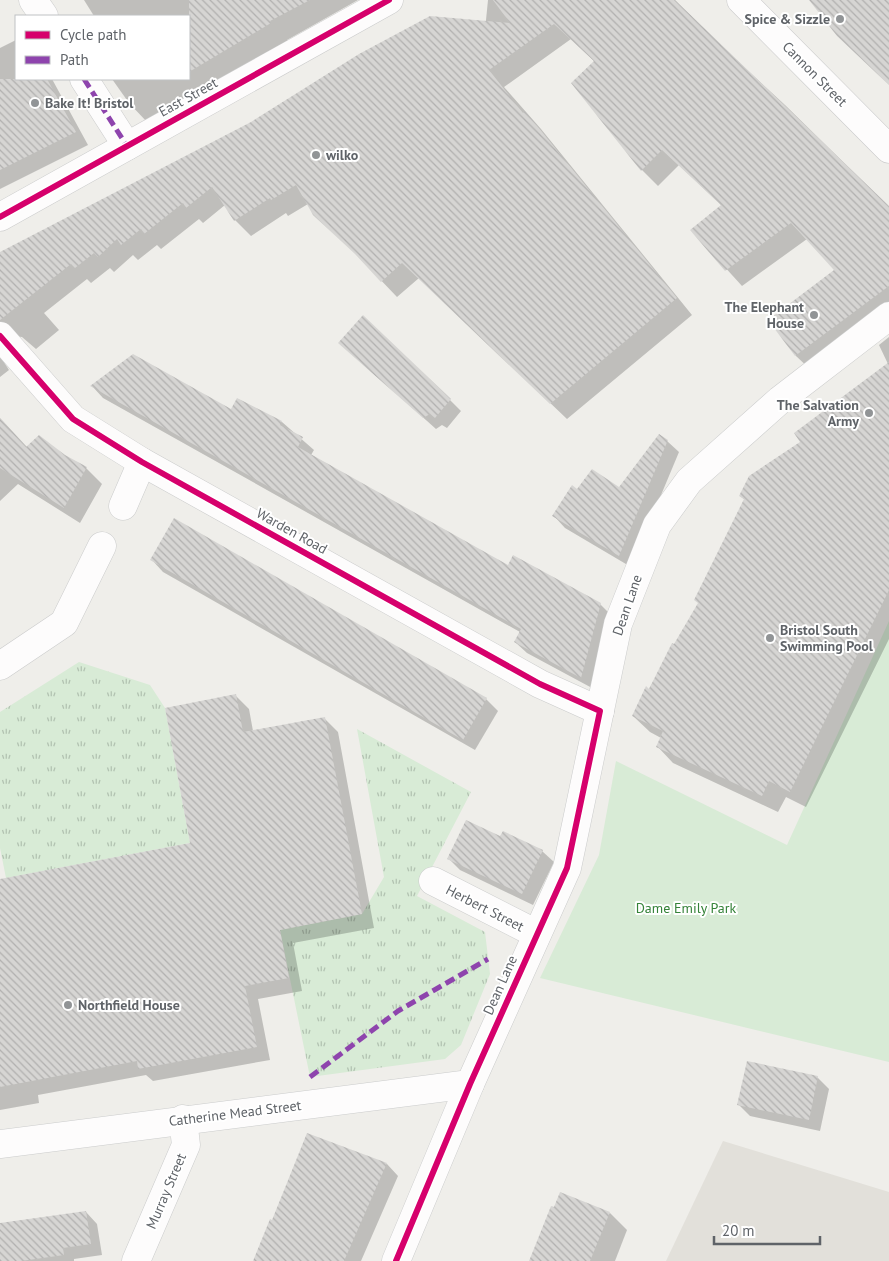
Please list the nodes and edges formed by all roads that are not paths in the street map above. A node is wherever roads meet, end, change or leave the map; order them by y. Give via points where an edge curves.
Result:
1 (33, 0) edge
2 (389, 0) edge
3 (741, 0) edge
4 (43, 15) edge
5 (85, 80) edge
6 (127, 146) junction
7 (889, 149) edge
8 (0, 217) edge
9 (889, 316) edge
10 (5, 343) edge
11 (142, 462) junction
12 (123, 506) dead end
13 (102, 546) dead end
14 (0, 666) edge
15 (600, 711) junction
16 (433, 881) dead end
17 (537, 934) junction
18 (470, 1084) junction
19 (183, 1120) junction
20 (0, 1144) edge
21 (136, 1261) edge
22 (396, 1261) edge

1 - 4 street
2 - 6 street, East Street
3 - 7 street, Cannon Street
5 - 6 street
6 - 8 street, East Street
9 - 15 street, Dean Lane via 780,400 689,481 648,543 618,624
10 - 11 street, Warden Road via 73,419
11 - 12 street
11 - 15 street, Warden Road via 540,684
13 - 14 street via 64,623
15 - 17 street, Dean Lane via 567,868
16 - 17 street, Herbert Street
17 - 18 street, Dean Lane
18 - 19 street, Catherine Mead Street
18 - 22 street, Dean Lane
19 - 20 street, Catherine Mead Street
19 - 21 street, Murray Street via 186,1145

